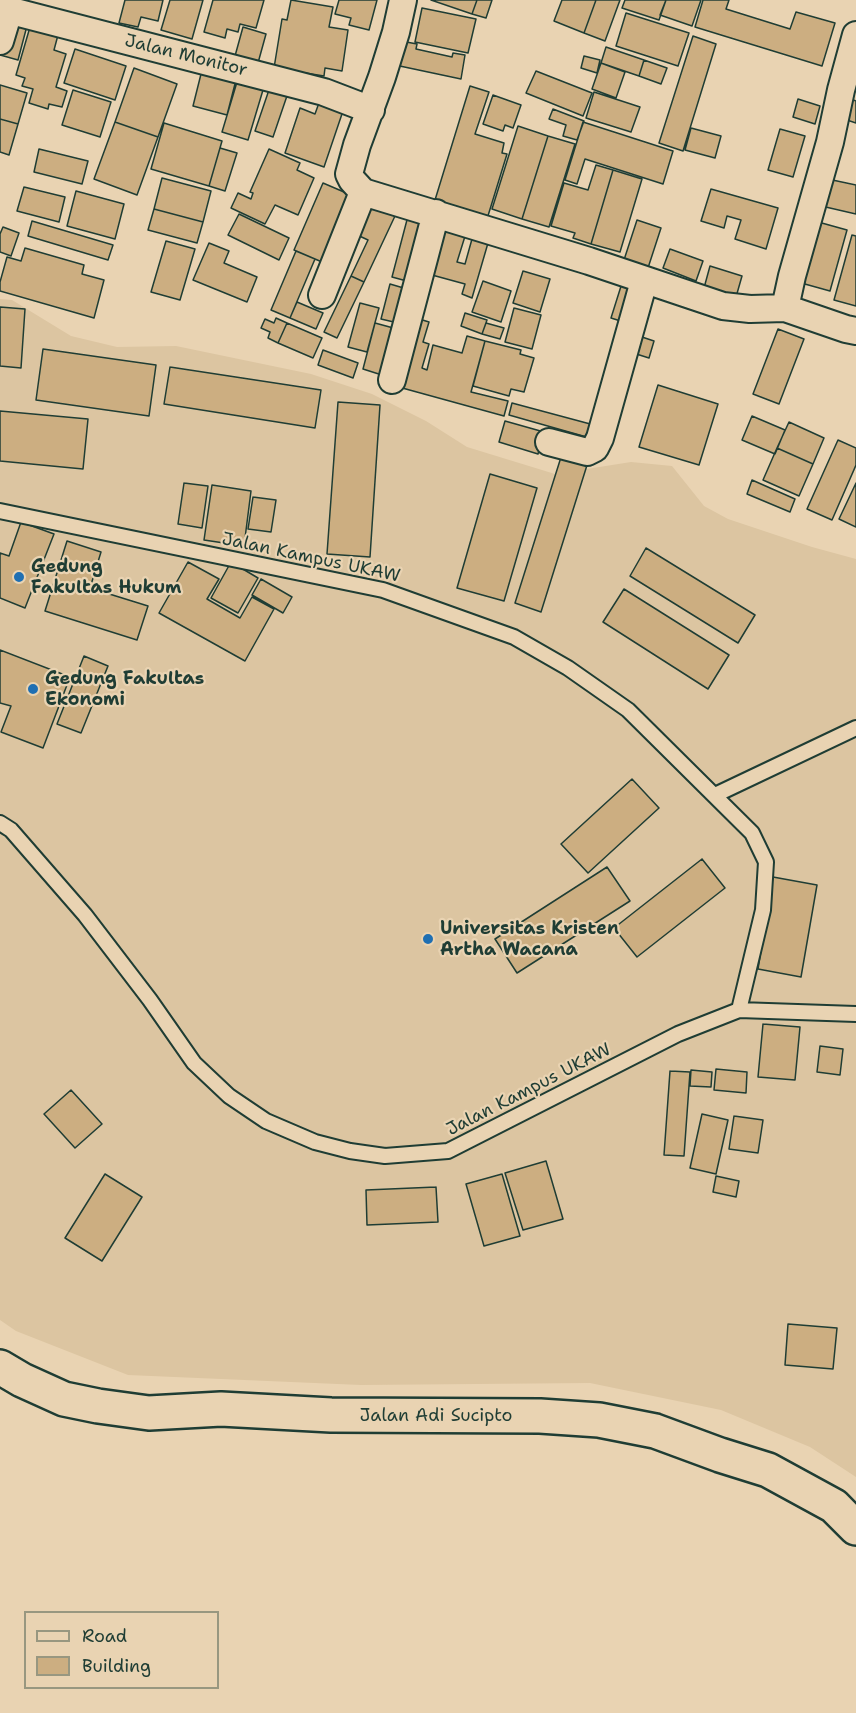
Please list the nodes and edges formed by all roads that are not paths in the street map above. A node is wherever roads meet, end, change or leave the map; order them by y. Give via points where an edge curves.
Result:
1 (403, 0) edge
2 (5, 10) edge
3 (856, 35) edge
4 (0, 41) edge
5 (371, 110) junction
6 (363, 192) junction
7 (436, 213) junction
8 (644, 281) junction
9 (322, 295) dead end
10 (785, 308) junction
11 (856, 331) edge
12 (392, 380) dead end
13 (549, 442) dead end
14 (0, 511) edge
15 (856, 728) edge
16 (715, 795) junction
17 (0, 822) edge
18 (739, 1010) junction
19 (856, 1014) edge
20 (0, 1367) edge
21 (856, 1528) edge

1 - 5 street
2 - 4 street
2 - 5 street, Jalan Monitor via 324,92
3 - 10 street
5 - 6 street via 349,174
6 - 7 street
6 - 9 street
7 - 8 street
7 - 12 street
8 - 10 street via 723,306
8 - 13 street via 595,448 587,452
10 - 11 street
14 - 16 lane, Jalan Kampus UKAW via 383,590 514,637 568,668 628,710
15 - 16 lane
16 - 18 lane, Jalan Kampus UKAW via 752,833 766,862 763,910
17 - 18 lane, Jalan Kampus UKAW via 84,915 194,1064 229,1096 266,1121 315,1142 386,1156 447,1151 678,1034
18 - 19 lane, Jalan Kampus UKAW
20 - 21 main road, Jalan Adi Sucipto via 64,1399 149,1413 221,1409 599,1420 655,1431 768,1470 834,1506

